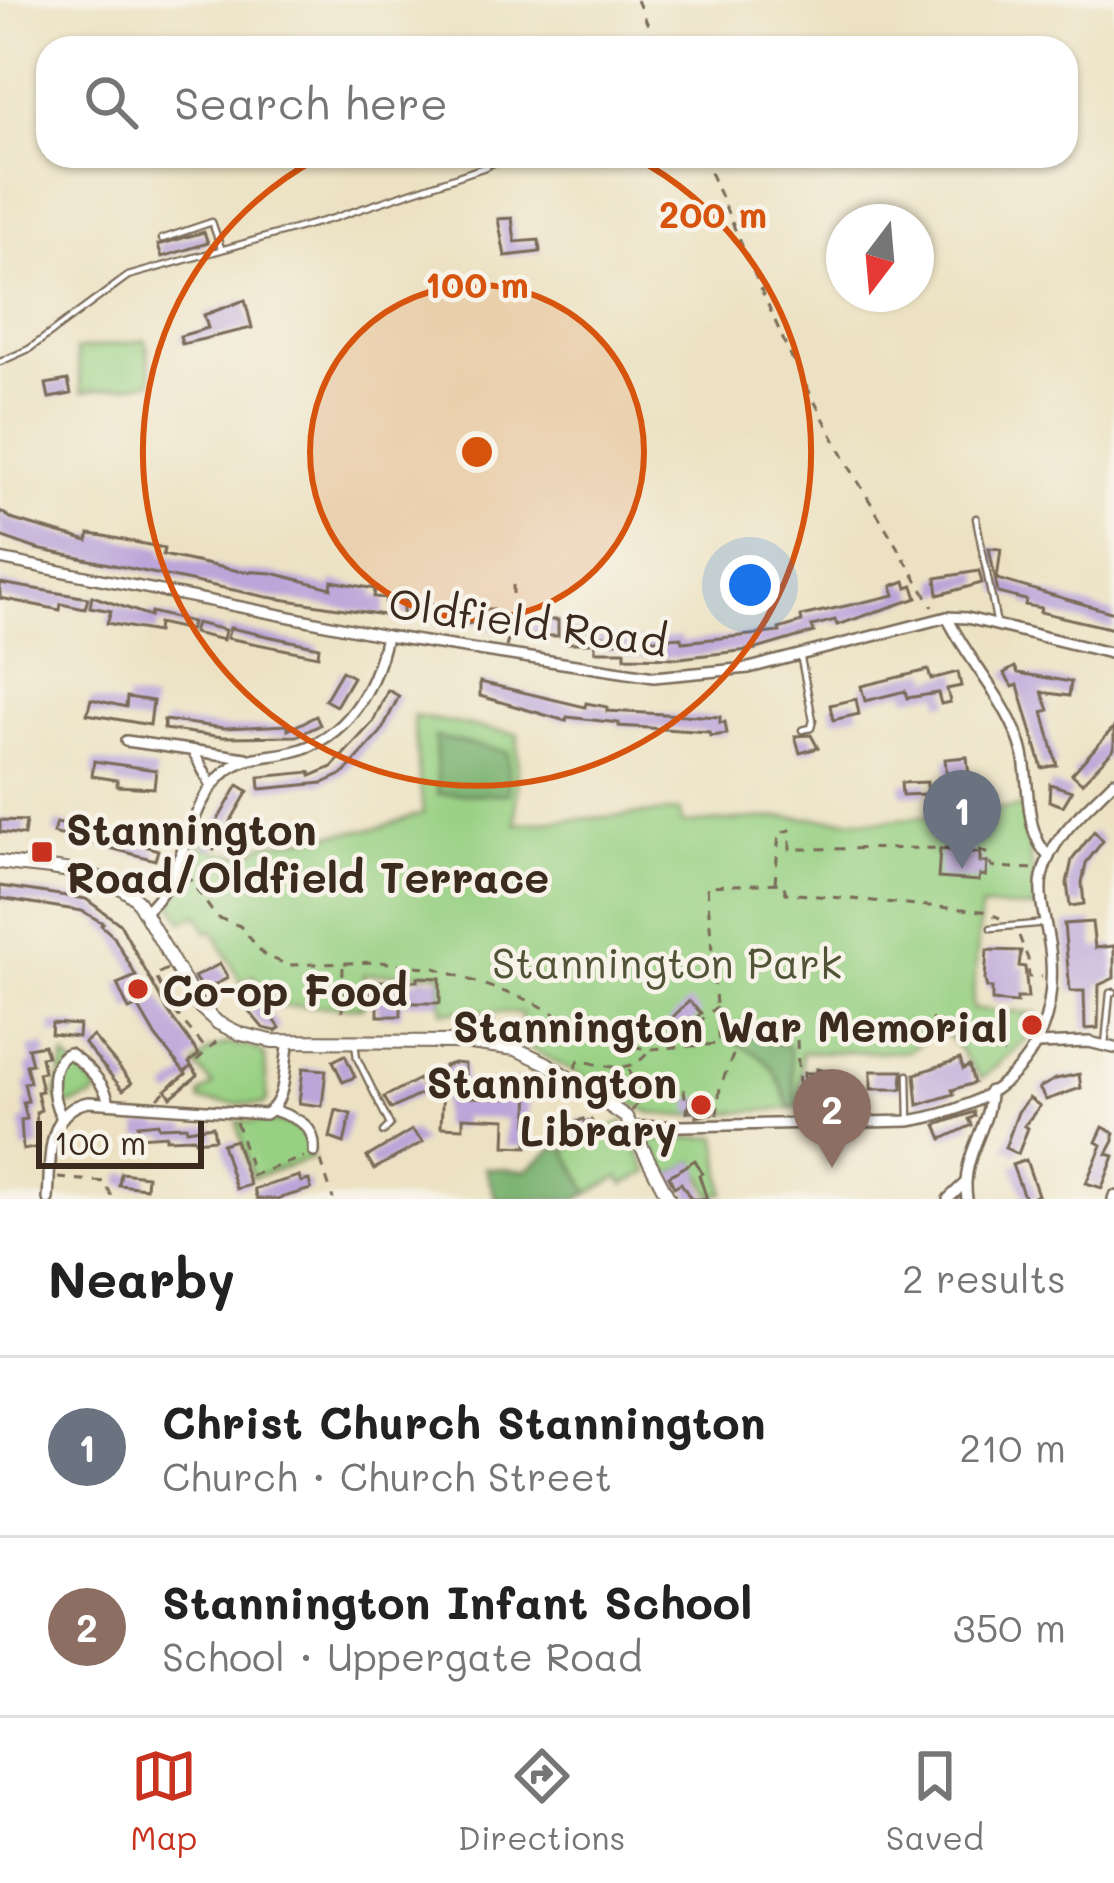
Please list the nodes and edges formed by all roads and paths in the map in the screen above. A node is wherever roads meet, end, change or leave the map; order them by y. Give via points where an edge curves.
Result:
1 (637, 0) edge
2 (653, 36) edge
3 (476, 168) edge
4 (709, 168) edge
5 (162, 238) dead end
6 (221, 248) junction
7 (0, 362) edge
8 (976, 518) dead end
9 (0, 559) edge
10 (513, 584) dead end
11 (941, 618) junction
12 (997, 625) junction
13 (386, 636) junction
14 (800, 654) junction
15 (1114, 654) edge
16 (503, 656) junction
17 (802, 730) dead end
18 (126, 741) dead end
19 (193, 752) junction
20 (248, 758) junction
21 (1114, 781) edge
22 (212, 787) junction
23 (0, 862) edge
24 (1047, 863) junction
25 (176, 864) junction
26 (775, 883) junction
27 (144, 912) junction
28 (1046, 923) junction
29 (1014, 925) junction
30 (992, 928) dead end
31 (343, 964) junction
32 (174, 965) junction
33 (1051, 976) junction
34 (1114, 992) edge
35 (718, 1007) junction
36 (342, 1012) dead end
37 (931, 1019) dead end
38 (230, 1029) junction
39 (797, 1040) dead end
40 (289, 1042) junction
41 (355, 1043) junction
42 (1039, 1044) junction
43 (1109, 1047) edge
44 (670, 1048) junction
45 (736, 1048) dead end
46 (650, 1049) junction
47 (207, 1050) junction
48 (1022, 1065) junction
49 (628, 1067) junction
50 (908, 1076) dead end
51 (568, 1077) junction
52 (684, 1089) dead end
53 (990, 1091) junction
54 (109, 1103) junction
55 (158, 1108) junction
56 (273, 1110) junction
57 (235, 1113) junction
58 (61, 1116) junction
59 (909, 1121) junction
60 (631, 1122) junction
61 (800, 1124) junction
62 (716, 1126) junction
63 (689, 1127) junction
64 (382, 1132) dead end
65 (314, 1152) junction
66 (50, 1178) junction
67 (965, 1183) junction
68 (970, 1198) edge
69 (48, 1199) edge
70 (113, 1199) edge
71 (333, 1199) edge
72 (669, 1199) edge
73 (948, 1199) edge

1 - 2 path
3 - 6 lane
4 - 11 path via 788,353
5 - 6 lane via 212,222
6 - 7 lane via 128,276
8 - 12 lane
9 - 13 street, Oldfield Road
10 - 16 path
11 - 12 street, Oldfield Road
11 - 14 street, Oldfield Road
11 - 24 street via 1018,736 1034,834
12 - 15 street, Oldfield Road
13 - 16 street, Oldfield Road
13 - 20 street via 377,671 331,736
14 - 16 street, Oldfield Road via 655,677
14 - 17 lane via 813,720
18 - 19 street
19 - 20 street
19 - 22 street
20 - 22 street
21 - 24 street
22 - 25 street
23 - 27 main road via 101,877
24 - 26 path via 992,867 976,848 790,849 786,830 779,833
24 - 28 street
25 - 27 street via 162,896
25 - 31 path via 216,917 240,926 264,955 288,965
26 - 29 path via 786,893 983,911
26 - 35 path via 707,886
27 - 32 main road
28 - 29 lane
28 - 33 street
29 - 30 lane
29 - 33 path via 1029,977
31 - 36 path
31 - 46 path via 435,968 532,1001 612,1044
32 - 38 main road via 198,1005
32 - 47 path via 154,975
33 - 42 street
34 - 43 lane
35 - 44 path
35 - 44 path via 719,1044
37 - 48 path
38 - 40 main road
38 - 47 path
39 - 61 path
40 - 41 main road
40 - 56 street
41 - 51 main road via 516,1049
41 - 64 lane via 390,1125
42 - 43 street
42 - 48 street
44 - 46 path
45 - 62 path
46 - 49 path
47 - 55 path via 158,1094
48 - 53 street
49 - 51 path via 579,1060
49 - 60 path
50 - 59 lane
51 - 60 main road
52 - 63 path
53 - 59 street
53 - 67 street
54 - 55 street
54 - 58 street via 79,1103
54 - 58 street via 69,1052 57,1059 53,1091
55 - 57 street
56 - 57 street
56 - 65 street via 304,1122
57 - 65 path via 253,1174
58 - 66 street
59 - 61 street
60 - 63 street
60 - 72 main road
61 - 62 street
62 - 63 street
65 - 71 path
66 - 69 street
66 - 70 path via 105,1182
67 - 68 street
67 - 73 street

